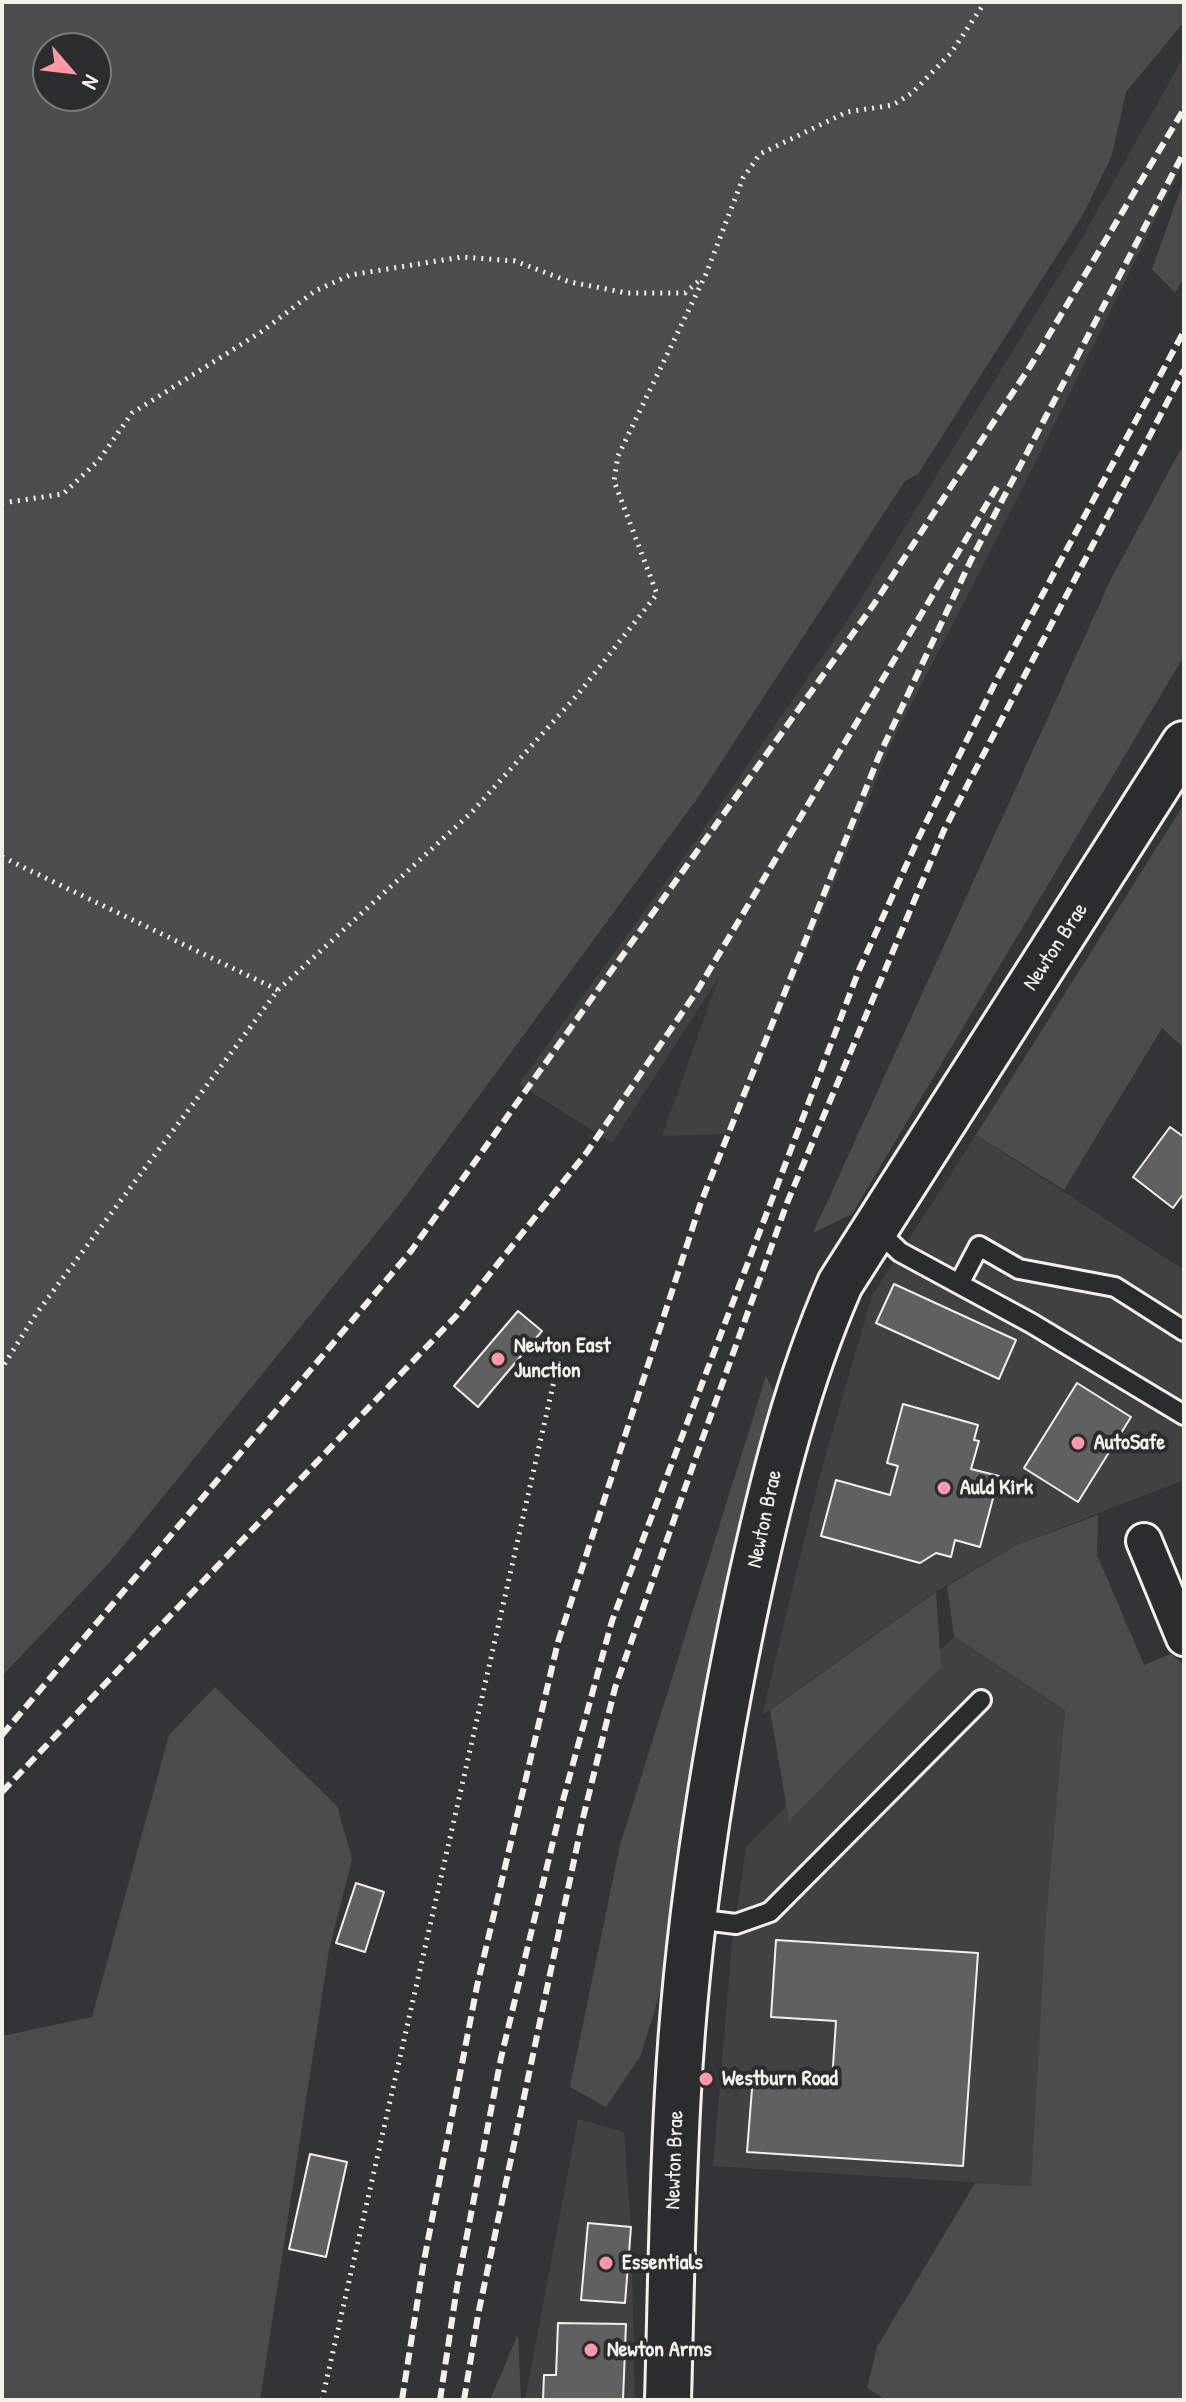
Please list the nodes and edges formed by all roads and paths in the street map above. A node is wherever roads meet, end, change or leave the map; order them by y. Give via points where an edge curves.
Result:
1 (985, 2) edge
2 (706, 274) junction
3 (2, 503) edge
4 (1184, 744) edge
5 (2, 857) edge
6 (278, 990) junction
7 (874, 1227) junction
8 (959, 1284) junction
9 (1184, 1331) edge
10 (562, 1346) dead end
11 (2, 1368) edge
12 (1184, 1415) edge
13 (1144, 1541) dead end
14 (1184, 1638) edge
15 (981, 1700) dead end
16 (695, 1919) junction
17 (322, 2400) edge
18 (668, 2400) edge

1 - 2 path via 951,53 912,93 893,105 847,112 760,154 743,178
2 - 3 path via 685,293 627,293 570,282 515,261 462,257 350,275 315,291 261,332 132,413 99,460 63,494
2 - 6 path via 618,456 614,481 657,594 579,693 472,812
4 - 7 street, Newton Brae
5 - 6 path
6 - 11 path via 36,1314
7 - 8 lane via 900,1252
7 - 16 street, Newton Brae via 815,1340 776,1466 725,1703
8 - 9 lane via 979,1246 1019,1269 1115,1287
8 - 12 lane
10 - 17 path
13 - 14 street
15 - 16 lane via 770,1912 736,1924
16 - 18 street, Newton Brae via 678,2090

